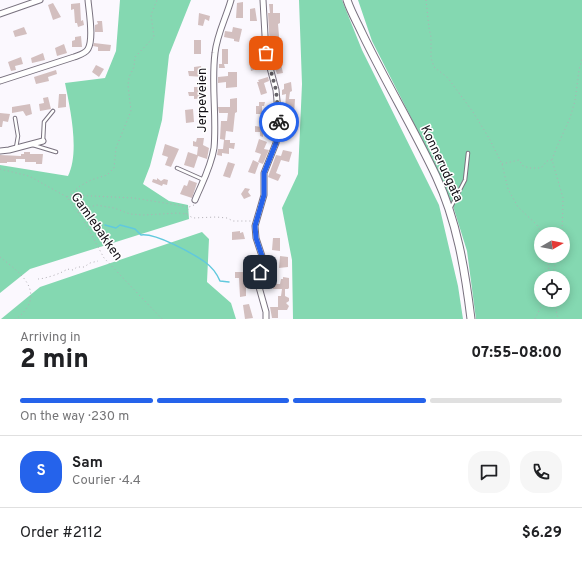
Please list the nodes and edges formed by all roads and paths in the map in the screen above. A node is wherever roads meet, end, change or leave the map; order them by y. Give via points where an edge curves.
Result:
1 (40, 0) edge
2 (88, 0) edge
3 (157, 0) edge
4 (231, 0) edge
5 (263, 0) edge
6 (347, 0) edge
7 (352, 0) edge
8 (426, 0) edge
9 (30, 2) edge
10 (0, 14) edge
11 (360, 29) junction
12 (582, 59) edge
13 (0, 81) edge
14 (53, 112) dead end
15 (14, 118) dead end
16 (43, 141) joint
17 (33, 144) junction
18 (16, 148) junction
19 (0, 151) edge
20 (56, 152) dead end
21 (468, 153) dead end
22 (552, 160) junction
23 (502, 164) junction
24 (177, 168) dead end
25 (0, 169) edge
26 (204, 180) junction
27 (71, 195) junction
28 (67, 197) junction
29 (195, 200) dead end
30 (449, 209) junction
31 (77, 212) junction
32 (186, 214) junction
33 (256, 222) junction
34 (538, 227) edge
35 (562, 227) edge
36 (0, 257) edge
37 (98, 261) dead end
38 (38, 279) dead end
39 (541, 307) edge
40 (555, 307) edge
41 (15, 319) edge
42 (162, 319) edge
43 (266, 319) edge
44 (471, 319) edge
45 (535, 319) edge
46 (558, 319) edge

1 - 9 street
2 - 13 street via 90,39 85,52
3 - 27 path via 151,15 154,37 135,57 134,68 129,77 131,111 116,148 114,168 107,175 80,186
4 - 26 street, Jerpeveien via 215,54 214,148
5 - 33 street via 266,53 276,90 279,123 276,143 264,173 264,195
6 - 11 main road, Konnerudgata
7 - 11 main road, Konnerudgata
8 - 23 path via 434,67 448,78 473,112
9 - 10 street
11 - 30 main road, Konnerudgata via 435,175
12 - 22 path via 576,101
14 - 16 lane via 44,122
15 - 18 lane via 18,136
16 - 17 street
17 - 18 street
17 - 20 lane
18 - 19 street
21 - 30 lane via 465,180
22 - 23 path via 541,168 523,166 519,160
22 - 35 path via 563,198
23 - 34 path via 508,189 518,207
24 - 26 lane
25 - 28 path, Gamlebakken via 29,176
26 - 29 street, Jerpeveien
27 - 28 path
27 - 32 path via 154,201 189,208
28 - 31 path, Gamlebakken
30 - 44 main road, Konnerudgata via 460,249
31 - 32 path via 96,205 130,214
31 - 42 path, Gamlebakken via 104,258
32 - 33 path via 194,218 216,217
33 - 43 street via 256,238 262,262 258,287
36 - 41 path via 31,288 29,303
37 - 38 path via 73,270 67,269 50,278
39 - 45 path
40 - 46 path

